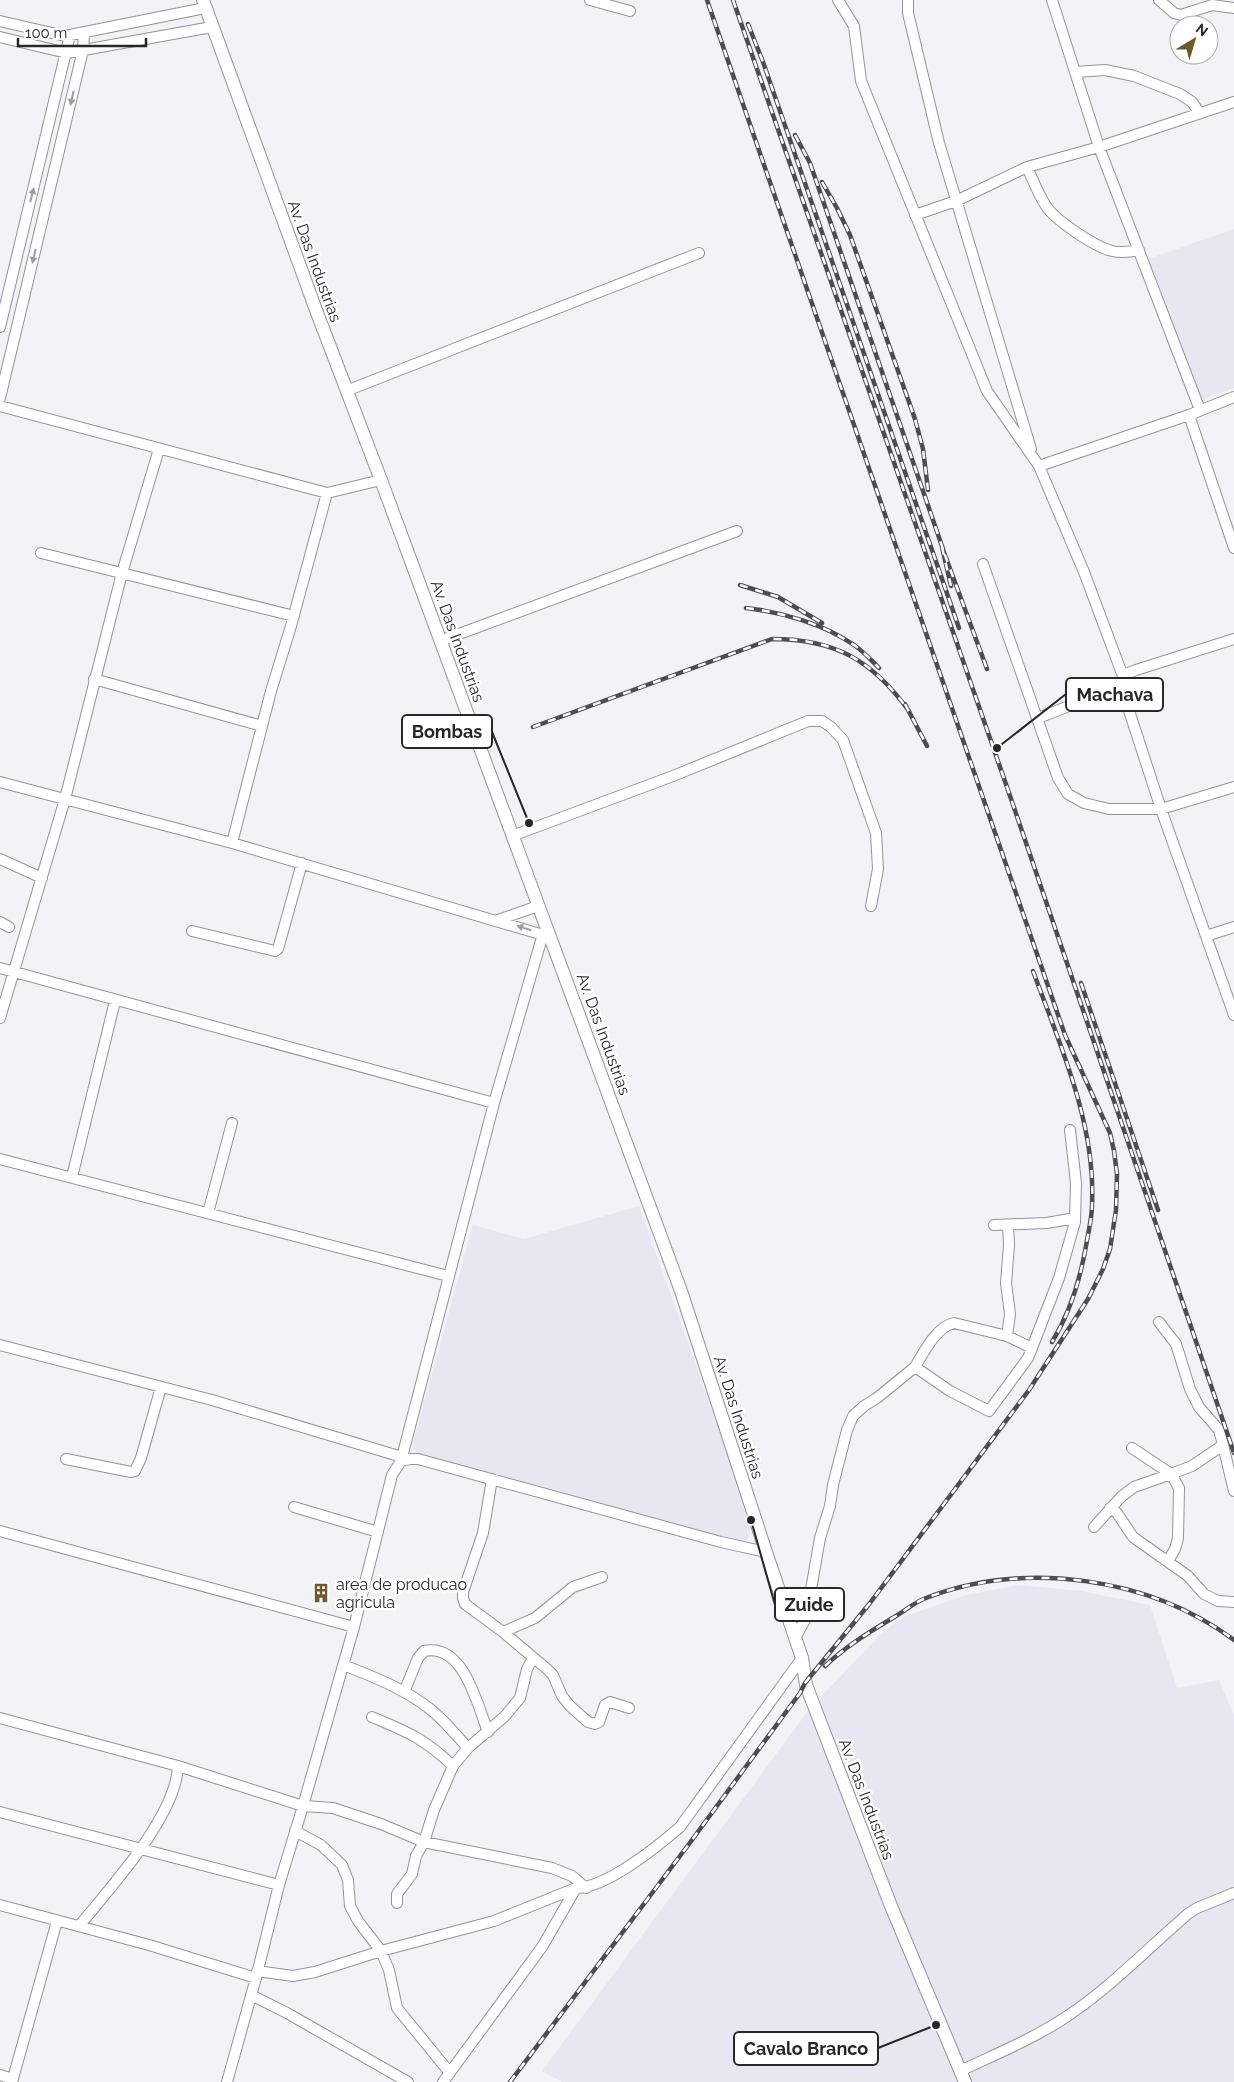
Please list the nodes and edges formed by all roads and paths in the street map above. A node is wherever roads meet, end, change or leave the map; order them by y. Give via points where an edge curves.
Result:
1 (590, 0) edge
2 (838, 0) edge
3 (908, 0) edge
4 (1052, 0) edge
5 (1159, 0) edge
6 (204, 4) edge
7 (1234, 8) edge
8 (630, 10) dead end
9 (0, 21) edge
10 (212, 27) junction
11 (84, 32) junction
12 (70, 35) junction
13 (0, 37) edge
14 (83, 50) junction
15 (67, 53) junction
16 (1076, 72) junction
17 (1234, 102) edge
18 (1199, 112) junction
19 (1099, 146) junction
20 (1027, 167) junction
21 (956, 201) junction
22 (915, 215) junction
23 (1139, 250) junction
24 (699, 254) dead end
25 (0, 327) edge
26 (346, 391) junction
27 (1234, 397) edge
28 (0, 398) edge
29 (0, 406) edge
30 (1200, 410) junction
31 (1189, 415) junction
32 (159, 449) junction
33 (1036, 462) junction
34 (381, 480) junction
35 (327, 493) junction
36 (737, 531) dead end
37 (1234, 548) edge
38 (41, 553) dead end
39 (983, 564) dead end
40 (122, 573) junction
41 (294, 616) junction
42 (1234, 639) edge
43 (440, 641) junction
44 (94, 679) junction
45 (1122, 683) junction
46 (1038, 718) junction
47 (262, 726) junction
48 (0, 782) edge
49 (1234, 787) edge
50 (65, 799) junction
51 (1161, 809) junction
52 (512, 836) junction
53 (232, 844) junction
54 (0, 859) edge
55 (302, 864) junction
56 (42, 878) junction
57 (538, 906) junction
58 (870, 906) dead end
59 (498, 920) junction
60 (1234, 927) edge
61 (192, 931) dead end
62 (546, 935) junction
63 (1206, 936) junction
64 (0, 968) edge
65 (14, 973) junction
66 (115, 1000) junction
67 (1234, 1015) edge
68 (0, 1018) edge
69 (494, 1103) junction
70 (232, 1123) dead end
71 (1070, 1130) dead end
72 (0, 1159) edge
73 (72, 1177) junction
74 (208, 1213) junction
75 (1075, 1218) junction
76 (1008, 1224) junction
77 (994, 1225) dead end
78 (448, 1276) junction
79 (1159, 1322) dead end
80 (1007, 1336) junction
81 (0, 1345) edge
82 (1032, 1348) junction
83 (915, 1367) junction
84 (161, 1387) junction
85 (1223, 1445) junction
86 (1132, 1448) dead end
87 (66, 1459) dead end
88 (401, 1459) junction
89 (1171, 1474) junction
90 (492, 1479) junction
91 (1234, 1491) edge
92 (294, 1507) dead end
93 (1110, 1508) junction
94 (1094, 1527) dead end
95 (0, 1531) edge
96 (378, 1532) junction
97 (766, 1552) junction
98 (1168, 1561) junction
99 (602, 1577) dead end
100 (1234, 1602) edge
101 (354, 1627) junction
102 (503, 1632) junction
103 (795, 1638) junction
104 (533, 1658) junction
105 (802, 1658) junction
106 (343, 1665) junction
107 (404, 1692) junction
108 (629, 1708) dead end
109 (372, 1717) dead end
110 (0, 1718) edge
111 (488, 1732) junction
112 (468, 1748) junction
113 (178, 1766) junction
114 (453, 1766) junction
115 (303, 1806) junction
116 (0, 1812) edge
117 (295, 1831) junction
118 (424, 1842) junction
119 (141, 1848) junction
120 (279, 1885) junction
121 (581, 1888) junction
122 (1234, 1893) edge
123 (397, 1903) dead end
124 (0, 1905) edge
125 (57, 1921) junction
126 (79, 1926) junction
127 (381, 1951) junction
128 (257, 1974) junction
129 (252, 1995) junction
130 (450, 2073) junction
131 (0, 2075) edge
132 (963, 2079) edge
133 (12, 2080) edge
134 (227, 2082) edge
135 (408, 2082) edge
136 (443, 2082) edge

1 - 8 street
2 - 22 street via 854,26 861,82
3 - 21 street via 908,13 939,143
4 - 16 street
5 - 7 street via 1181,15 1212,5
6 - 10 main road, Av. Das Industrias
6 - 11 street
9 - 12 street
10 - 14 street
10 - 26 main road, Av. Das Industrias
11 - 12 street
11 - 14 street
12 - 15 street
13 - 15 street
14 - 15 street
14 -> 28 street
25 -> 15 street
16 - 18 street via 1105,70 1134,76 1180,94
16 - 19 street
17 - 18 street
18 - 19 street
19 - 20 street
19 - 23 street
20 - 21 street
20 - 23 street via 1046,207 1064,223 1110,251
21 - 22 street
21 - 33 street
22 - 33 street via 987,391
23 - 30 street
24 - 26 street
26 - 34 main road, Av. Das Industrias
27 - 30 street
29 - 32 street
30 - 31 street
31 - 33 street
31 - 37 street
32 - 35 street
32 - 40 street
33 - 45 street via 1084,572
34 - 35 street
34 - 43 main road, Av. Das Industrias
35 - 41 street
36 - 43 street
38 - 40 street
39 - 46 street
40 - 41 street
40 - 44 street
41 - 47 street
42 - 45 street via 1136,670 1128,674
43 - 52 main road, Av. Das Industrias
44 - 47 street
44 - 50 street
45 - 46 street
45 - 51 street
46 - 51 street via 1058,778 1068,794 1084,803 1109,809
47 - 53 street
48 - 50 street
49 - 51 street
50 - 53 street
50 - 56 street
51 - 63 street
52 - 57 main road, Av. Das Industrias
52 - 58 street via 808,721 822,721 843,740 876,833 878,869
53 - 55 street
54 - 56 street
55 - 59 street
55 - 61 street via 278,949 274,951
56 - 65 street
57 - 59 street
57 - 62 main road, Av. Das Industrias
62 -> 59 street
60 - 63 street
62 - 69 street
62 - 97 main road, Av. Das Industrias via 681,1291
63 - 67 street
64 - 65 street
65 - 66 street
65 - 68 street
66 - 69 street
66 - 73 street
69 - 78 street
70 - 74 street
71 - 75 street via 1076,1184
72 - 73 street
73 - 74 street
74 - 78 street
75 - 76 street via 1047,1224
75 - 82 street via 1059,1278
76 - 77 street
76 - 80 street via 1006,1283 1010,1314
78 - 88 street
79 - 85 street via 1176,1344 1190,1389 1219,1430
80 - 82 street
80 - 83 street via 947,1324
81 - 84 street
82 - 83 street via 989,1411 950,1391
83 - 103 street via 864,1406 847,1430 820,1538 806,1618
84 - 87 street via 135,1471
84 - 88 street
85 - 89 street via 1192,1466
85 - 91 street
86 - 89 street
88 - 90 street via 418,1459
88 - 96 street via 392,1475
89 - 93 street via 1134,1487
89 - 98 street via 1179,1488 1178,1538
90 - 97 street
90 - 102 street via 483,1533 462,1598 471,1609
92 - 96 street
93 - 94 street
93 - 98 street via 1133,1537
95 - 101 street
96 - 101 street
97 - 103 main road, Av. Das Industrias
98 - 100 street via 1204,1594 1218,1601
99 - 102 street via 573,1587 535,1618
101 - 106 street
102 - 104 street
103 - 105 main road, Av. Das Industrias
104 - 108 street via 553,1675 570,1706 592,1724 599,1722 610,1702
104 - 111 street via 520,1698
105 - 121 street via 680,1827 662,1843 605,1880
105 - 132 main road, Av. Das Industrias via 809,1694 891,1906
106 - 107 street
106 - 115 street
107 - 111 street via 424,1651 431,1649 449,1656 464,1672
107 - 112 street via 432,1710
109 - 114 street via 414,1735
110 - 113 street
111 - 112 street
112 - 114 street
113 - 115 street
113 - 119 street via 171,1798
114 - 118 street
115 - 117 street
115 - 118 street via 333,1808
116 - 119 street
117 - 120 street
117 - 127 street via 321,1845 342,1866 348,1880 350,1906
118 - 121 street via 552,1868 572,1876
118 - 123 street via 412,1874 399,1890
119 - 120 street
119 - 126 street
120 - 128 street
121 - 127 street via 494,1921
121 - 130 street
122 - 132 street via 1189,1913 1111,1983 1067,2017
124 - 125 street
125 - 126 street
125 - 133 street
126 - 128 street
127 - 128 street via 315,1972 293,1976
127 - 130 street via 389,1970 397,2008
128 - 129 street
129 - 134 street
129 - 135 street
130 - 136 street
131 - 133 street

